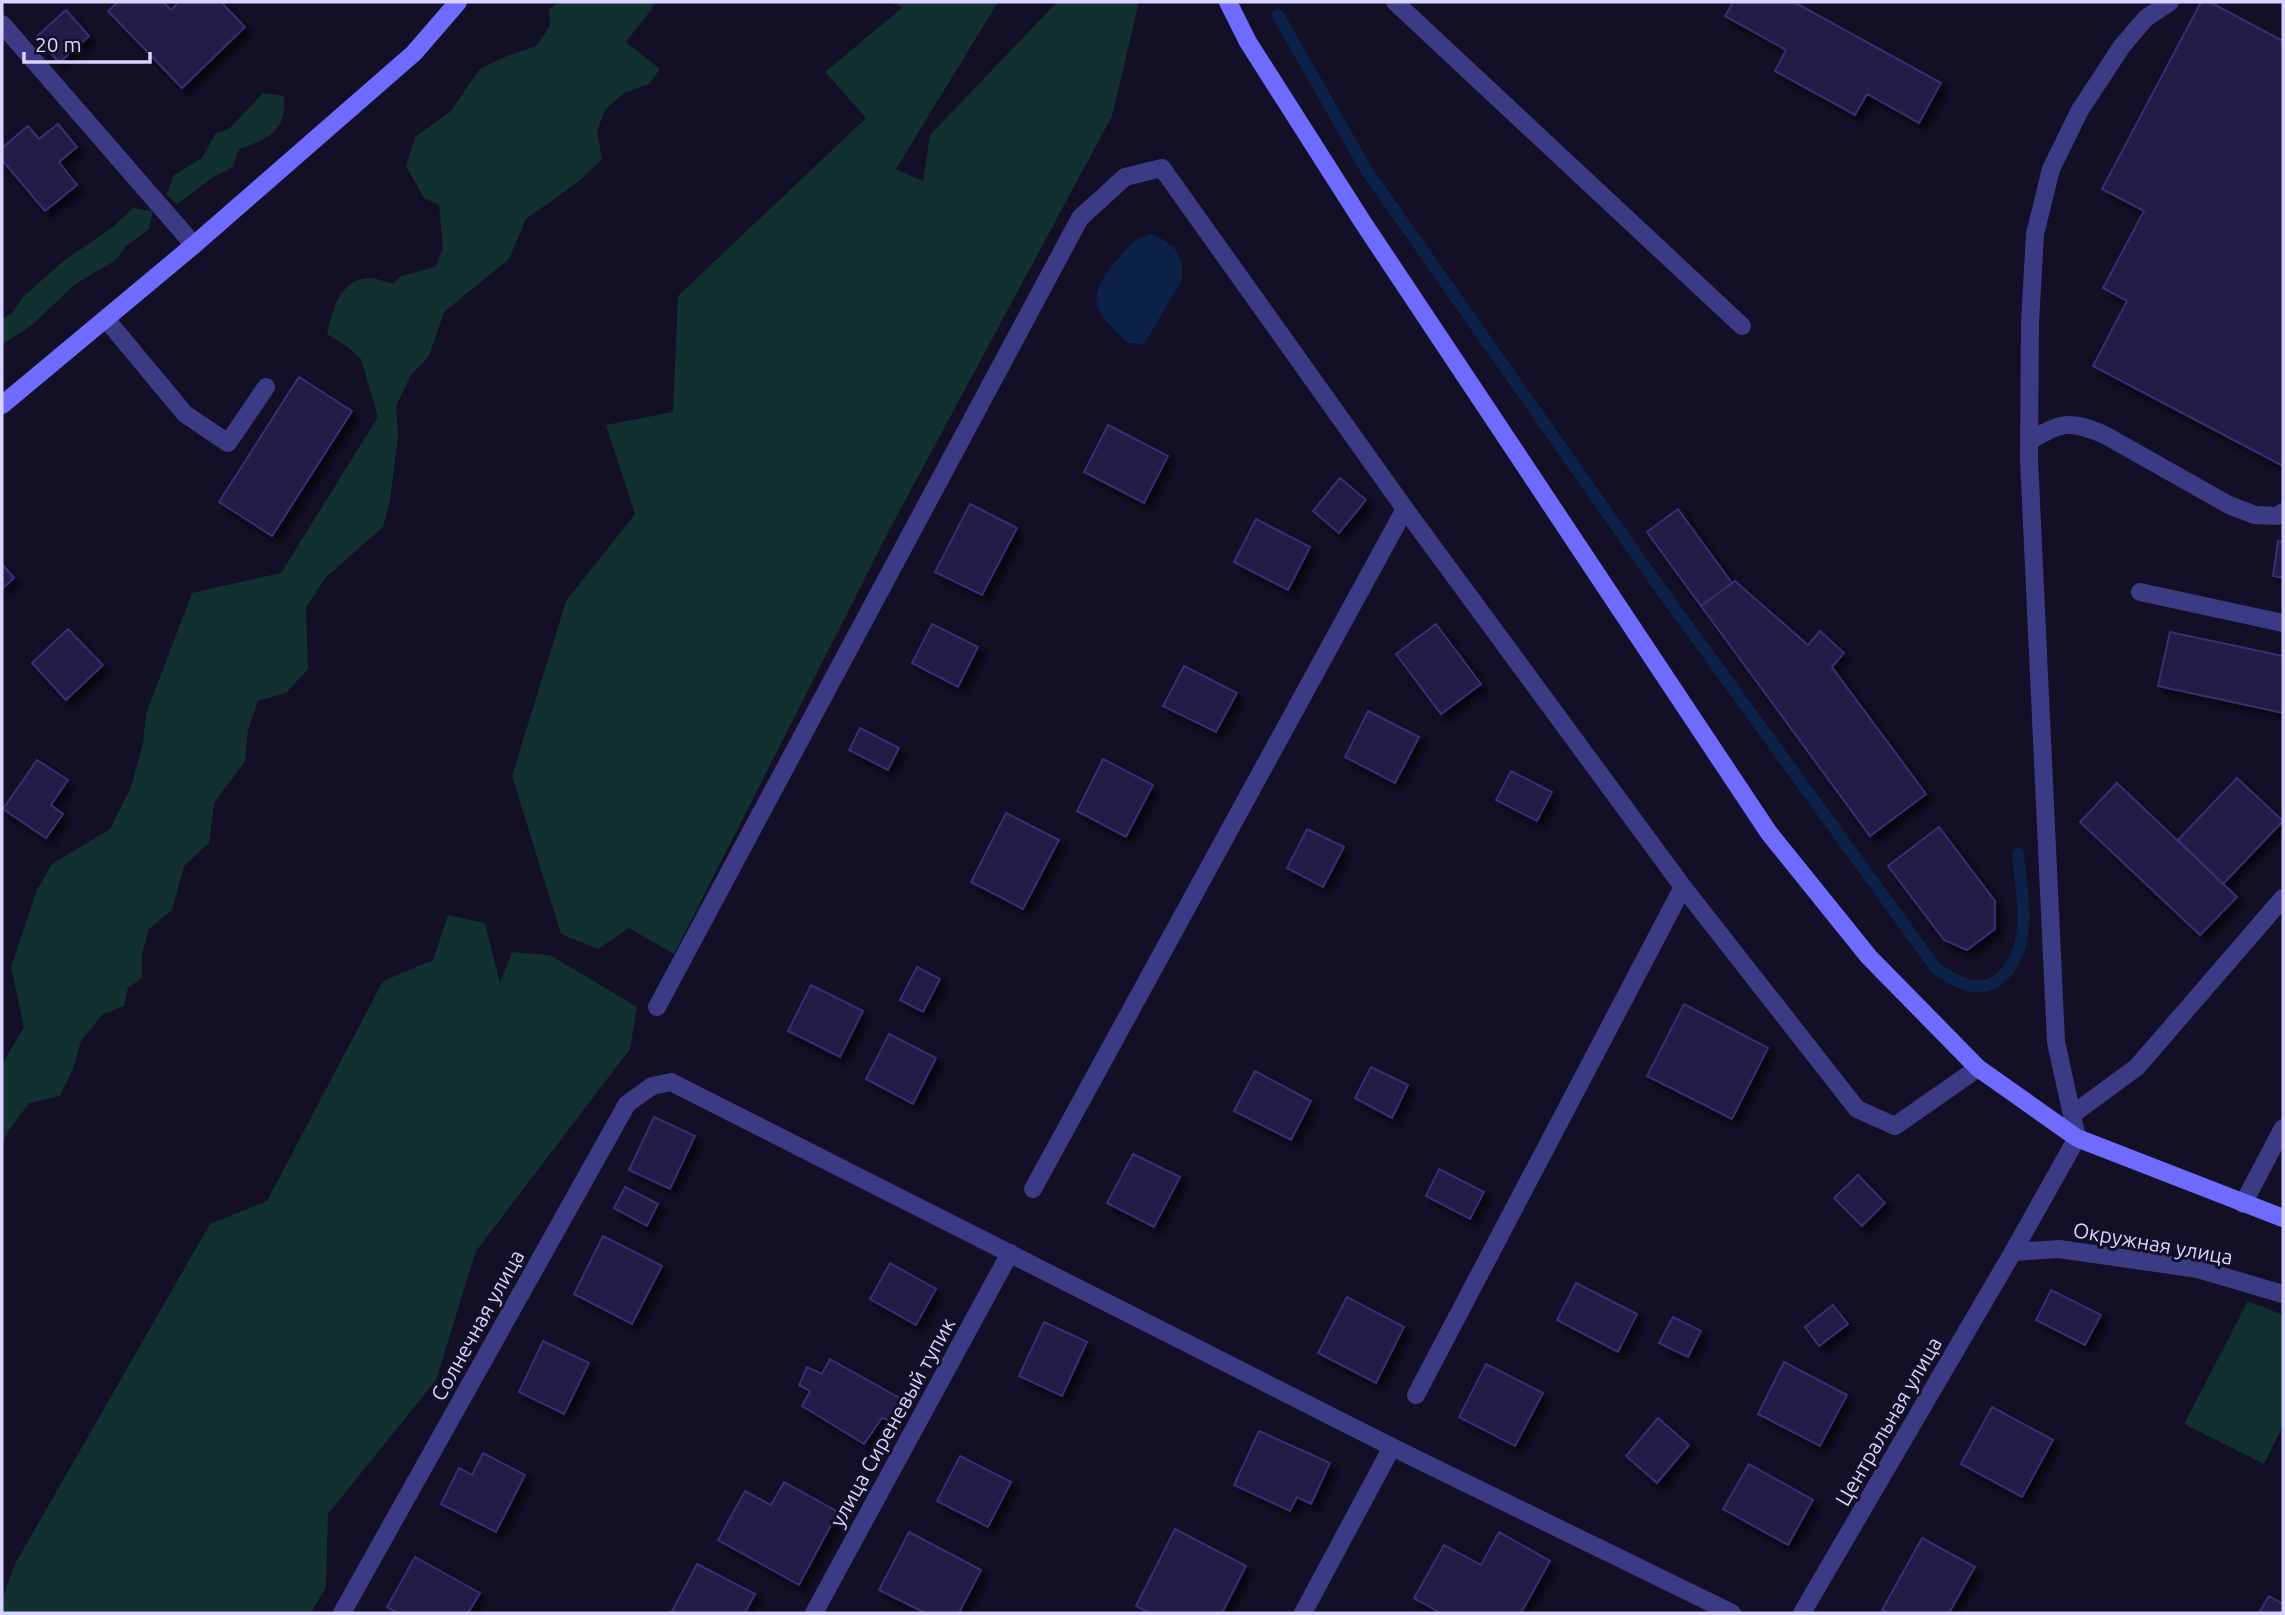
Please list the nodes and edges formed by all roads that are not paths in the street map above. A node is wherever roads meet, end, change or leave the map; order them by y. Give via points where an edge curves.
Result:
1 (458, 2) edge
2 (1228, 2) edge
3 (1395, 2) edge
4 (2170, 2) edge
5 (2, 24) edge
6 (194, 245) junction
7 (106, 319) junction
8 (1742, 326) dead end
9 (266, 387) dead end
10 (2, 405) edge
11 (2029, 441) junction
12 (1405, 509) junction
13 (2283, 512) edge
14 (2140, 592) dead end
15 (2283, 623) edge
16 (1683, 887) junction
17 (2283, 898) edge
18 (657, 1007) dead end
19 (1978, 1068) junction
20 (2073, 1114) junction
21 (2283, 1128) edge
22 (2077, 1138) junction
23 (1033, 1189) dead end
24 (2243, 1204) junction
25 (2283, 1218) edge
26 (2013, 1252) junction
27 (1010, 1253) junction
28 (2283, 1294) edge
29 (1416, 1395) dead end
30 (1392, 1447) junction
31 (342, 1613) edge
32 (814, 1613) edge
33 (1303, 1613) edge
34 (1732, 1613) edge
35 (1802, 1613) edge

1 - 6 street via 414,52
2 - 19 street via 1248,42 1362,220 1769,833 1869,957
3 - 8 street
4 - 11 street via 2146,18 2122,46 2080,110 2050,169 2035,234
5 - 6 street
6 - 7 street
7 - 9 street via 185,414 228,443
7 - 10 street
11 - 13 street via 2054,426 2084,426 2229,505 2255,515
11 - 20 street via 2056,1042
12 - 16 street
12 - 18 street via 1162,168 1125,177 1080,218
12 - 23 street
14 - 15 street
16 - 19 street via 1857,1109 1895,1126
16 - 29 street
17 - 20 street via 2137,1067
19 - 22 street
20 - 22 street
21 - 24 street
22 - 24 street
22 - 26 street, Центральная улица
24 - 25 street
26 - 28 street, Окружная улица via 2059,1249 2198,1269
26 - 35 street, Центральная улица
27 - 30 street
27 - 31 street, Солнечная улица via 671,1082 652,1086 627,1104
27 - 32 street, улица Сиреневый тупик
30 - 33 street
30 - 34 street

